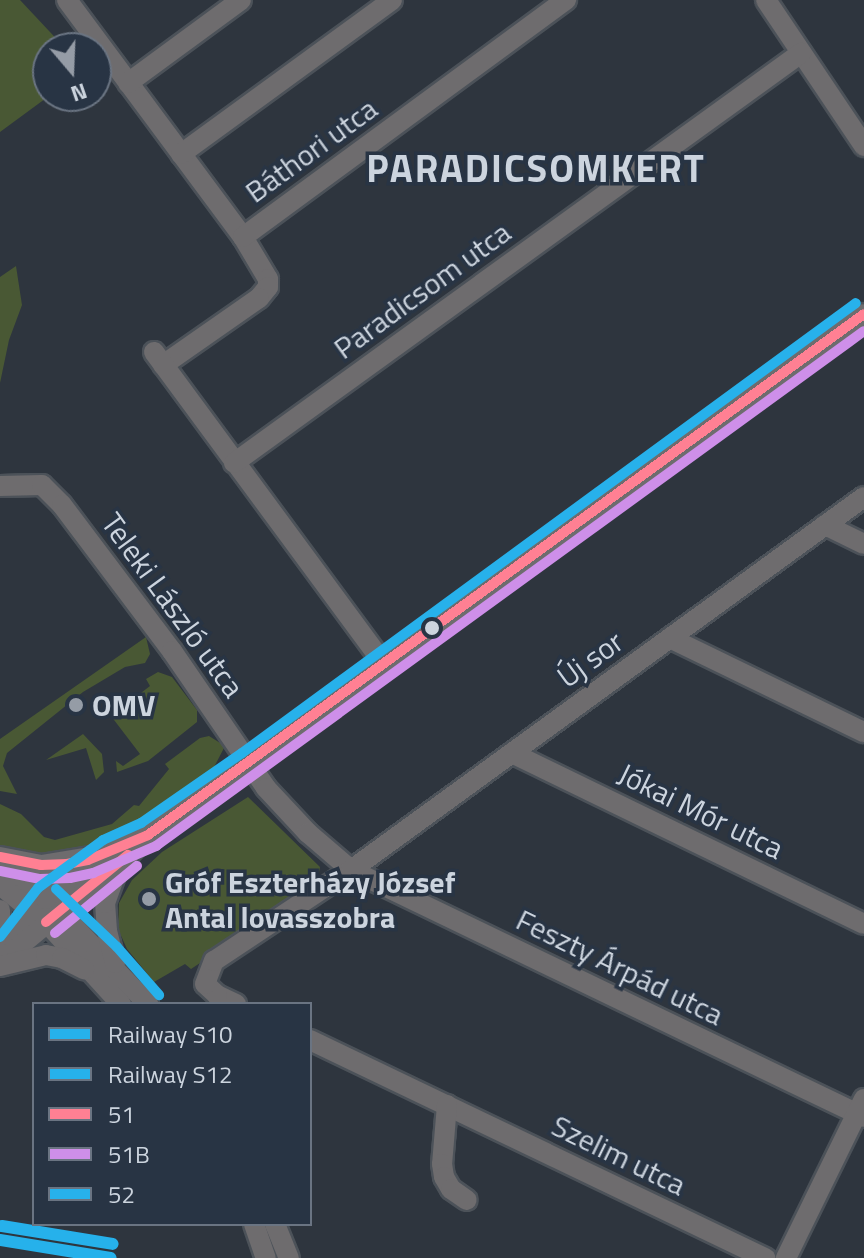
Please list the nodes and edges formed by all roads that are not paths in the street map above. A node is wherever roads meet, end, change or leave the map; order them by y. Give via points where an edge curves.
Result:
1 (241, 0) edge
2 (392, 0) edge
3 (566, 0) edge
4 (766, 0) edge
5 (77, 3) edge
6 (801, 53) junction
7 (128, 83) junction
8 (864, 146) edge
9 (181, 154) junction
10 (243, 237) junction
11 (864, 314) edge
12 (234, 463) junction
13 (0, 486) edge
14 (864, 497) edge
15 (825, 525) junction
16 (864, 544) edge
17 (670, 638) junction
18 (385, 665) junction
19 (864, 732) edge
20 (512, 753) junction
21 (250, 764) junction
22 (0, 857) edge
23 (116, 857) junction
24 (0, 864) edge
25 (351, 870) junction
26 (0, 885) edge
27 (0, 910) edge
28 (46, 911) junction
29 (864, 924) edge
30 (0, 946) edge
31 (0, 963) edge
32 (109, 973) junction
33 (120, 1002) edge
34 (145, 1002) edge
35 (232, 1002) edge
36 (312, 1041) edge
37 (447, 1105) junction
38 (862, 1110) edge
39 (467, 1200) dead end
40 (255, 1226) edge
41 (276, 1226) edge
42 (266, 1258) edge
43 (289, 1258) edge
44 (765, 1258) edge
45 (786, 1258) edge

1 - 7 street
2 - 9 street
3 - 10 street, Báthori utca
4 - 6 street
5 - 7 street
6 - 8 street
6 - 12 street, Paradicsom utca
7 - 9 street
9 - 10 street
10 - 12 street, Báthori utca via 264,268 268,287 259,298 159,358
11 - 18 street
12 - 18 street
13 - 21 street, Teleki László utca via 42,485 62,505
14 - 15 street, Új sor
15 - 16 street
15 - 17 street, Új sor
17 - 19 street
17 - 20 street, Új sor
18 - 21 street
20 - 25 street, Új sor
20 - 29 street, Jókai Mór utca
21 - 23 street
21 - 25 street, Teleki László utca via 282,808
22 - 23 street via 41,865
23 - 28 street
23 - 32 street via 105,903
24 - 28 street
25 - 35 street, Új sor via 214,961 205,984
25 - 38 street, Feszty Árpád utca
26 - 28 street
27 - 30 street
28 - 31 street
28 - 32 street
31 - 32 street via 46,955
32 - 33 street
32 - 34 street
36 - 37 street, Szelim utca
37 - 39 street via 444,1177
37 - 44 street, Szelim utca
38 - 45 street
40 - 42 street
41 - 43 street

